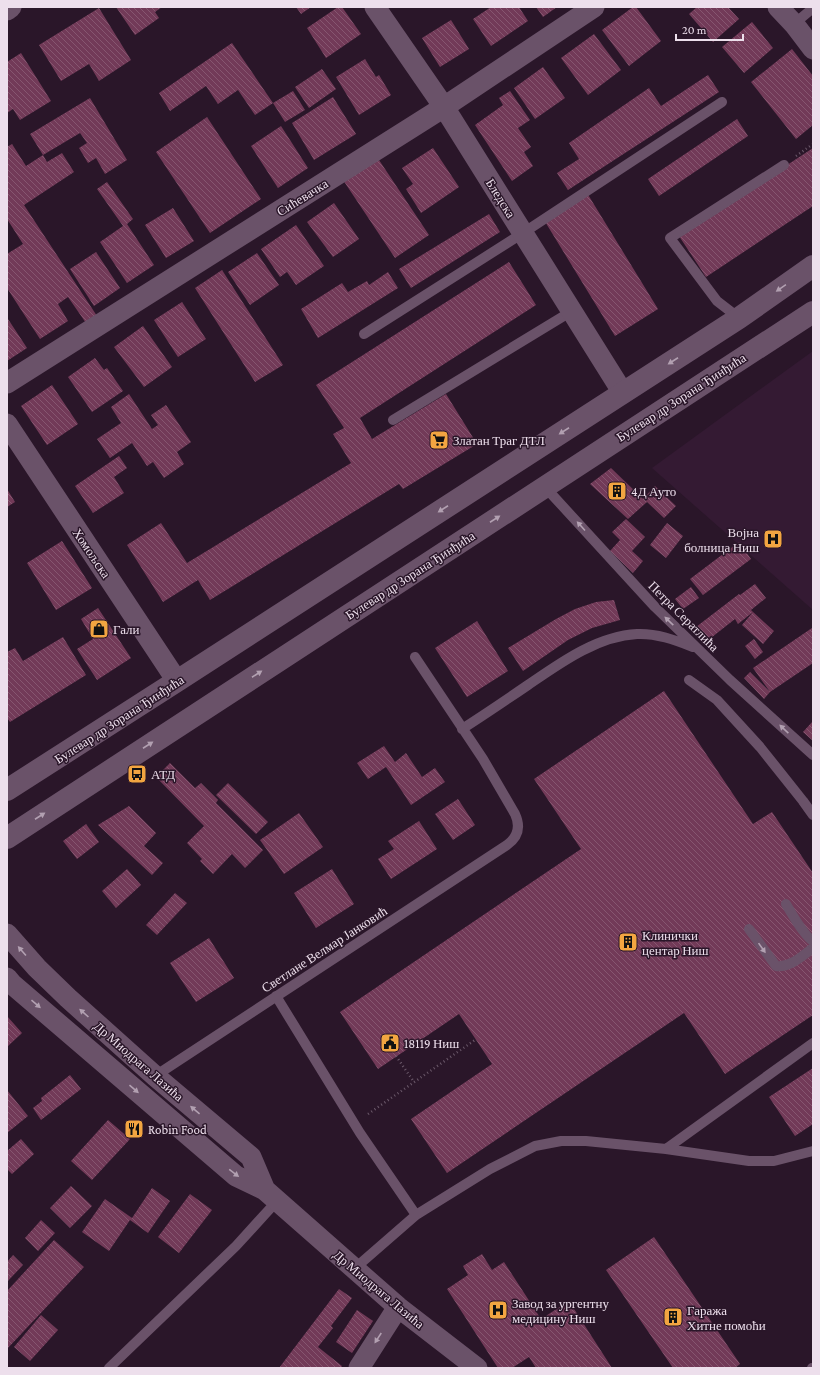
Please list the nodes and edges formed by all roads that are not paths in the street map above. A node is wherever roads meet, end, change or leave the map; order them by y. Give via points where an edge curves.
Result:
1 (11, 7) edge
2 (375, 7) edge
3 (594, 7) edge
4 (778, 7) edge
5 (813, 8) edge
6 (7, 10) edge
7 (794, 24) junction
8 (813, 49) edge
9 (722, 102) dead end
10 (444, 107) junction
11 (784, 164) road end
12 (523, 233) junction
13 (813, 266) edge
14 (572, 311) junction
15 (813, 312) edge
16 (739, 318) junction
17 (364, 334) dead end
18 (7, 383) edge
19 (623, 393) junction
20 (393, 420) dead end
21 (7, 424) edge
22 (545, 487) junction
23 (700, 650) junction
24 (416, 657) dead end
25 (689, 680) dead end
26 (177, 682) junction
27 (462, 729) junction
28 (813, 755) edge
29 (7, 790) edge
30 (813, 815) edge
31 (7, 838) edge
32 (786, 904) dead end
33 (749, 929) dead end
34 (7, 934) edge
35 (813, 941) edge
36 (813, 948) edge
37 (7, 978) edge
38 (276, 996) junction
39 (813, 1043) edge
40 (155, 1076) junction
41 (666, 1148) junction
42 (813, 1151) edge
43 (271, 1195) junction
44 (416, 1215) junction
45 (354, 1269) junction
46 (398, 1307) junction
47 (109, 1368) edge
48 (359, 1368) edge
49 (477, 1368) edge

1 - 6 street
2 - 10 street, Бледска
3 - 10 street, Сићевачка
4 - 7 street
5 - 7 lane
7 - 8 street
9 - 12 lane
10 - 12 street, Бледска
10 - 18 street, Сићевачка
11 - 16 lane via 670,238 717,301
12 - 14 street, Бледска
12 - 17 lane
13 -> 16 main road, Булевар др Зорана Ђинђића
14 - 19 street, Бледска
14 - 20 lane
15 - 22 main road, Булевар др Зорана Ђинђића
16 -> 19 main road, Булевар др Зорана Ђинђића
19 -> 26 main road, Булевар др Зорана Ђинђића
21 - 26 street, Хомољска
23 -> 22 lane, Петра Сератлића via 655,607
31 -> 22 main road, Булевар др Зорана Ђинђића
23 - 27 lane via 678,641 647,634 628,635 599,643 565,660
28 -> 23 lane, Петра Сератлића
24 - 27 lane
25 - 30 lane via 718,700 760,747
26 - 29 main road, Булевар др Зорана Ђинђића
27 - 38 lane, Светлане Велмар Јанковић via 518,820 515,838
32 - 35 lane
33 -> 36 lane via 776,966 787,965
40 -> 34 street, Др Миодрага Лазића via 68,998
37 -> 43 street, Др Миодрага Лазића via 236,1176
38 - 40 lane, Светлане Велмар Јанковић
38 - 44 lane via 354,1124
39 - 41 lane
43 -> 40 street, Др Миодрага Лазића via 251,1157
41 - 42 lane via 749,1161 774,1161
41 - 44 lane via 586,1140 561,1140 535,1146 490,1169
43 - 45 street, Др Миодрага Лазића
43 - 47 lane via 236,1246
44 - 45 lane
45 - 46 street, Др Миодрага Лазића
46 -> 48 street
46 - 49 street, Др Миодрага Лазића

